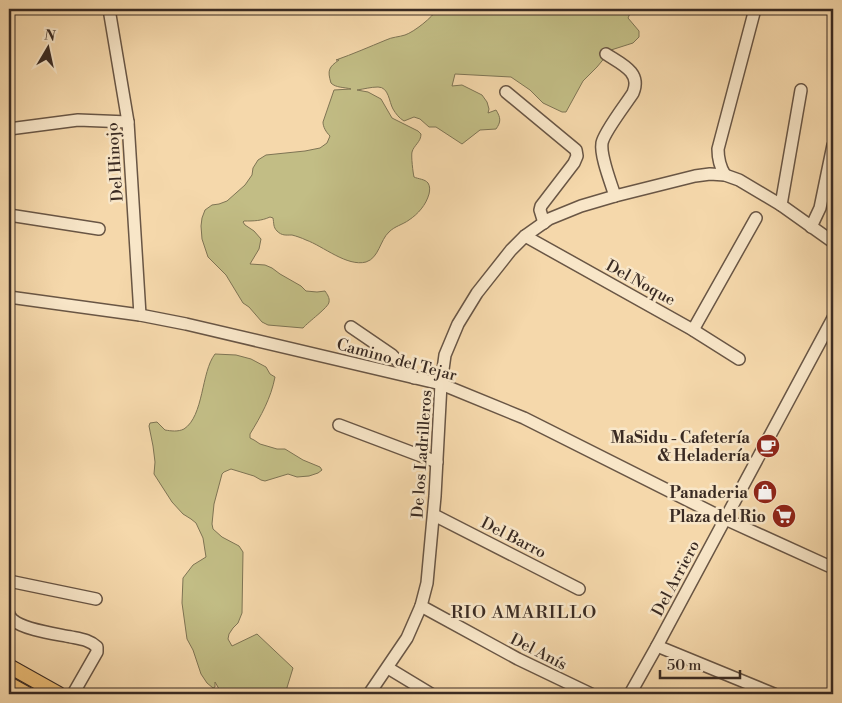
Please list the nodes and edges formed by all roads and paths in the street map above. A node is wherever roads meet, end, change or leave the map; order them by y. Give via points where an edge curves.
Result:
1 (109, 9) edge
2 (754, 9) edge
3 (606, 54) dead end
4 (801, 90) dead end
5 (506, 92) dead end
6 (128, 122) junction
7 (9, 128) edge
8 (833, 145) edge
9 (726, 175) junction
10 (615, 196) junction
11 (781, 205) junction
12 (9, 215) edge
13 (756, 218) dead end
14 (544, 223) junction
15 (811, 227) junction
16 (99, 230) dead end
17 (525, 236) junction
18 (833, 242) edge
19 (9, 297) edge
20 (140, 315) junction
21 (833, 318) edge
22 (351, 327) dead end
23 (693, 330) junction
24 (739, 359) dead end
25 (414, 378) junction
26 (441, 384) junction
27 (339, 425) dead end
28 (437, 462) junction
29 (434, 515) junction
30 (725, 519) junction
31 (833, 568) edge
32 (9, 581) edge
33 (580, 589) dead end
34 (96, 598) dead end
35 (421, 606) junction
36 (9, 614) edge
37 (658, 646) junction
38 (9, 666) edge
39 (388, 668) junction
40 (9, 684) edge
41 (27, 694) edge
42 (59, 694) edge
43 (73, 694) edge
44 (369, 694) edge
45 (431, 694) edge
46 (591, 694) edge
47 (630, 694) edge
48 (774, 694) edge

1 - 6 street, Del Hinojo
2 - 9 street via 718,149 720,167
3 - 10 street via 632,72 636,79 633,93 604,135 602,144
4 - 11 street
5 - 14 street via 576,150 574,163 541,206
6 - 7 street via 78,120
6 - 20 street, Del Hinojo
8 - 15 street via 820,208
9 - 10 street, De los Ladrilleros via 695,176
9 - 11 street, De los Ladrilleros
10 - 14 street, De los Ladrilleros via 581,206
11 - 15 street, De los Ladrilleros
12 - 16 street
13 - 23 street
14 - 17 street, De los Ladrilleros
15 - 18 street, De los Ladrilleros
17 - 23 street, Del Noque
17 - 26 street, De los Ladrilleros via 477,293 458,324 445,356
19 - 20 street, Camino del Tejar
20 - 25 street, Camino del Tejar
21 - 30 street, Del Arriero
22 - 25 street via 392,355
23 - 24 street, Del Noque
25 - 26 street, Camino del Tejar
26 - 28 street, De los Ladrilleros
26 - 30 street, Camino del Tejar via 524,418
27 - 28 street
28 - 29 street, De los Ladrilleros
29 - 33 street, Del Barro
29 - 35 street, De los Ladrilleros
30 - 31 street, Camino del Tejar
30 - 37 street, Del Arriero
32 - 34 street
35 - 39 street, De los Ladrilleros via 407,638
35 - 46 street, Del Anís
36 - 43 street via 21,625 83,639 97,647
37 - 47 street, Del Arriero
37 - 48 street
38 - 42 main road
39 - 44 street, De los Ladrilleros
39 - 45 street
40 - 41 main road

